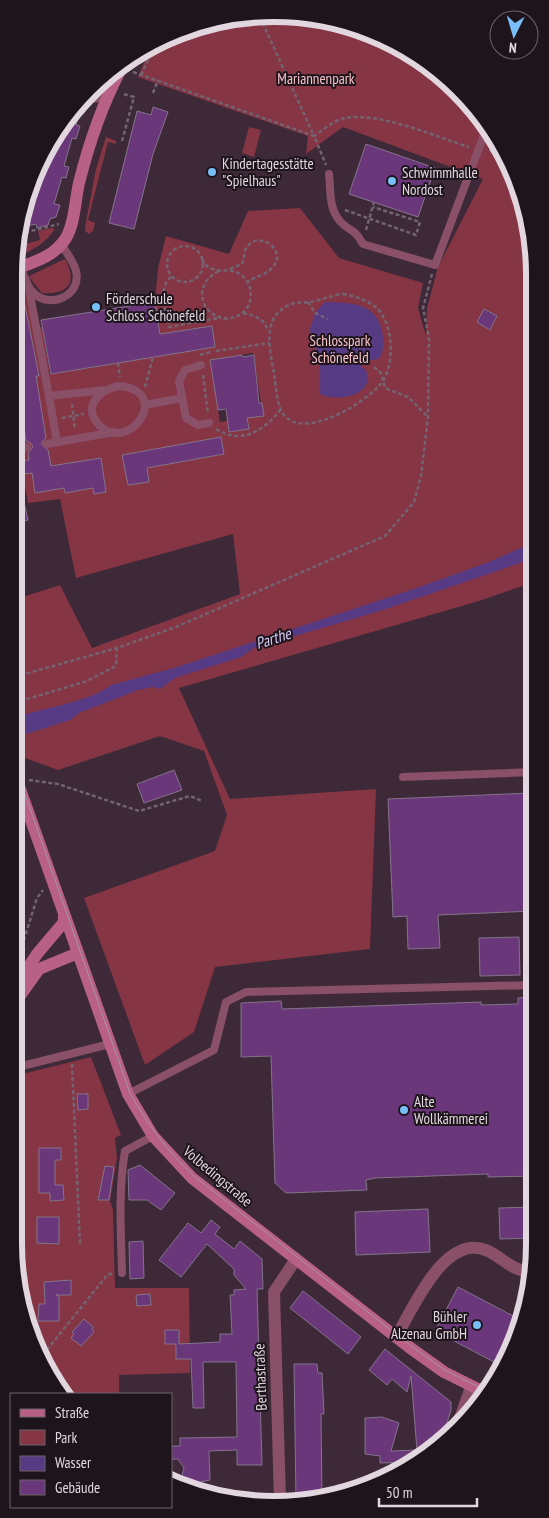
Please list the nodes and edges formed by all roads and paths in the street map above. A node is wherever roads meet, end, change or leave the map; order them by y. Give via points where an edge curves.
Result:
1 (263, 23) edge
2 (151, 55) edge
3 (158, 80) junction
4 (107, 91) edge
5 (153, 93) dead end
6 (484, 135) edge
7 (314, 136) junction
8 (122, 141) dead end
9 (480, 148) junction
10 (497, 156) edge
11 (329, 174) joint
12 (331, 192) junction
13 (374, 202) dead end
14 (373, 206) junction
15 (369, 219) junction
16 (60, 224) dead end
17 (367, 228) dead end
18 (26, 232) edge
19 (61, 244) junction
20 (202, 259) junction
21 (435, 265) junction
22 (22, 266) edge
23 (220, 270) junction
24 (228, 270) junction
25 (22, 275) edge
26 (172, 277) junction
27 (248, 282) junction
28 (29, 287) junction
29 (308, 302) junction
30 (243, 313) junction
31 (220, 318) junction
32 (328, 319) dead end
33 (269, 333) junction
34 (268, 343) junction
35 (216, 351) dead end
36 (210, 352) dead end
37 (153, 357) dead end
38 (118, 363) dead end
39 (201, 365) junction
40 (374, 367) dead end
41 (382, 382) junction
42 (122, 386) junction
43 (105, 390) junction
44 (70, 393) junction
45 (140, 394) junction
46 (49, 396) junction
47 (182, 398) junction
48 (145, 404) junction
49 (280, 410) junction
50 (92, 413) junction
51 (73, 416) junction
52 (428, 417) junction
53 (53, 419) junction
54 (209, 423) junction
55 (114, 432) junction
56 (77, 439) junction
57 (57, 442) junction
58 (47, 444) dead end
59 (27, 447) dead end
60 (22, 448) edge
61 (117, 648) junction
62 (22, 675) edge
63 (22, 701) edge
64 (526, 772) edge
65 (22, 776) edge
66 (403, 776) dead end
67 (22, 794) edge
68 (202, 801) dead end
69 (52, 879) junction
70 (64, 915) junction
71 (22, 946) edge
72 (78, 953) junction
73 (22, 977) edge
74 (526, 985) edge
75 (22, 993) edge
76 (110, 1044) junction
77 (71, 1060) dead end
78 (22, 1066) edge
79 (128, 1094) junction
80 (153, 1136) junction
81 (80, 1244) dead end
82 (296, 1259) junction
83 (525, 1270) edge
84 (122, 1273) joint
85 (396, 1337) junction
86 (46, 1351) edge
87 (471, 1387) junction
88 (479, 1390) edge
89 (462, 1412) edge
90 (280, 1496) edge

1 - 7 path
2 - 3 path via 143,75
3 - 5 path
3 - 7 path
4 - 8 path via 134,97
4 - 19 main road via 88,151 71,224
6 - 9 lane
7 - 9 path via 342,118 360,117
7 - 11 path
9 - 10 path
9 - 21 lane
11 - 12 lane
12 - 15 path via 340,208
12 - 21 lane via 332,210 344,225 355,231 363,244
13 - 14 path
14 - 15 path
14 - 15 path via 420,222 416,234
15 - 17 path
16 - 18 path
19 - 22 main road via 44,258
19 - 28 lane via 76,270 71,292 49,301 41,299
20 - 23 path via 211,269
20 - 26 path via 202,270 195,279 182,282
20 - 26 path via 200,253 190,246 174,249 166,266
21 - 52 path via 423,308 429,338
23 - 24 path
23 - 31 path via 207,279 202,294 206,309
24 - 27 path
24 - 27 path via 242,264 251,243 261,240 271,244 277,253 276,264
25 - 28 lane
26 - 31 path via 165,282 163,290 169,327
27 - 30 path via 251,298
28 - 46 lane
29 - 32 path via 315,313
29 - 33 path via 296,303 276,314
29 - 41 path via 344,294 377,309 388,332 390,348 390,362
30 - 31 path via 228,319
30 - 33 path via 261,319
33 - 34 path
34 - 35 path
34 - 49 path
36 - 39 path via 200,354
37 - 45 path
38 - 42 path
39 - 47 lane via 182,373 179,382
39 - 54 path
40 - 41 path via 381,373
41 - 49 path via 370,394 320,422 301,425 290,421
41 - 52 path via 386,388 408,397
42 - 43 lane
42 - 45 lane
43 - 44 lane
43 - 50 lane via 95,399
44 - 46 lane
44 - 51 path
45 - 48 lane
46 - 53 lane
47 - 48 lane
47 - 54 lane via 184,414 189,421 198,425
48 - 55 lane via 142,417 134,427
49 - 54 path via 264,428 246,436 227,435
50 - 51 path
50 - 55 lane via 101,426
51 - 53 path
51 - 56 path
52 - 61 path via 421,476 414,502 385,536 176,627
53 - 57 lane
55 - 56 lane
56 - 57 lane
57 - 58 lane
59 - 60 lane
61 - 62 path
61 - 63 path via 116,666 109,670 87,681
64 - 66 lane
65 - 68 path via 139,811 190,796
67 - 69 main road, Volbedingstraße
69 - 70 main road, Volbedingstraße
69 - 71 path via 37,898
70 - 72 main road, Volbedingstraße
70 - 73 main road via 64,922
72 - 75 main road via 39,969
72 - 76 main road, Volbedingstraße
74 - 79 lane via 246,992 226,1002 214,1050
76 - 78 lane
76 - 79 main road, Volbedingstraße
77 - 81 path
79 - 80 main road, Volbedingstraße
80 - 82 main road, Volbedingstraße via 192,1178
80 - 84 lane via 125,1151 120,1203
82 - 85 main road, Volbedingstraße
82 - 90 street, Berthastraße via 274,1292
83 - 85 street via 516,1269 479,1247 466,1247 451,1255 438,1269
84 - 86 path via 108,1274
85 - 87 main road, Volbedingstraße
87 - 88 main road, Volbedingstraße
87 - 89 street

